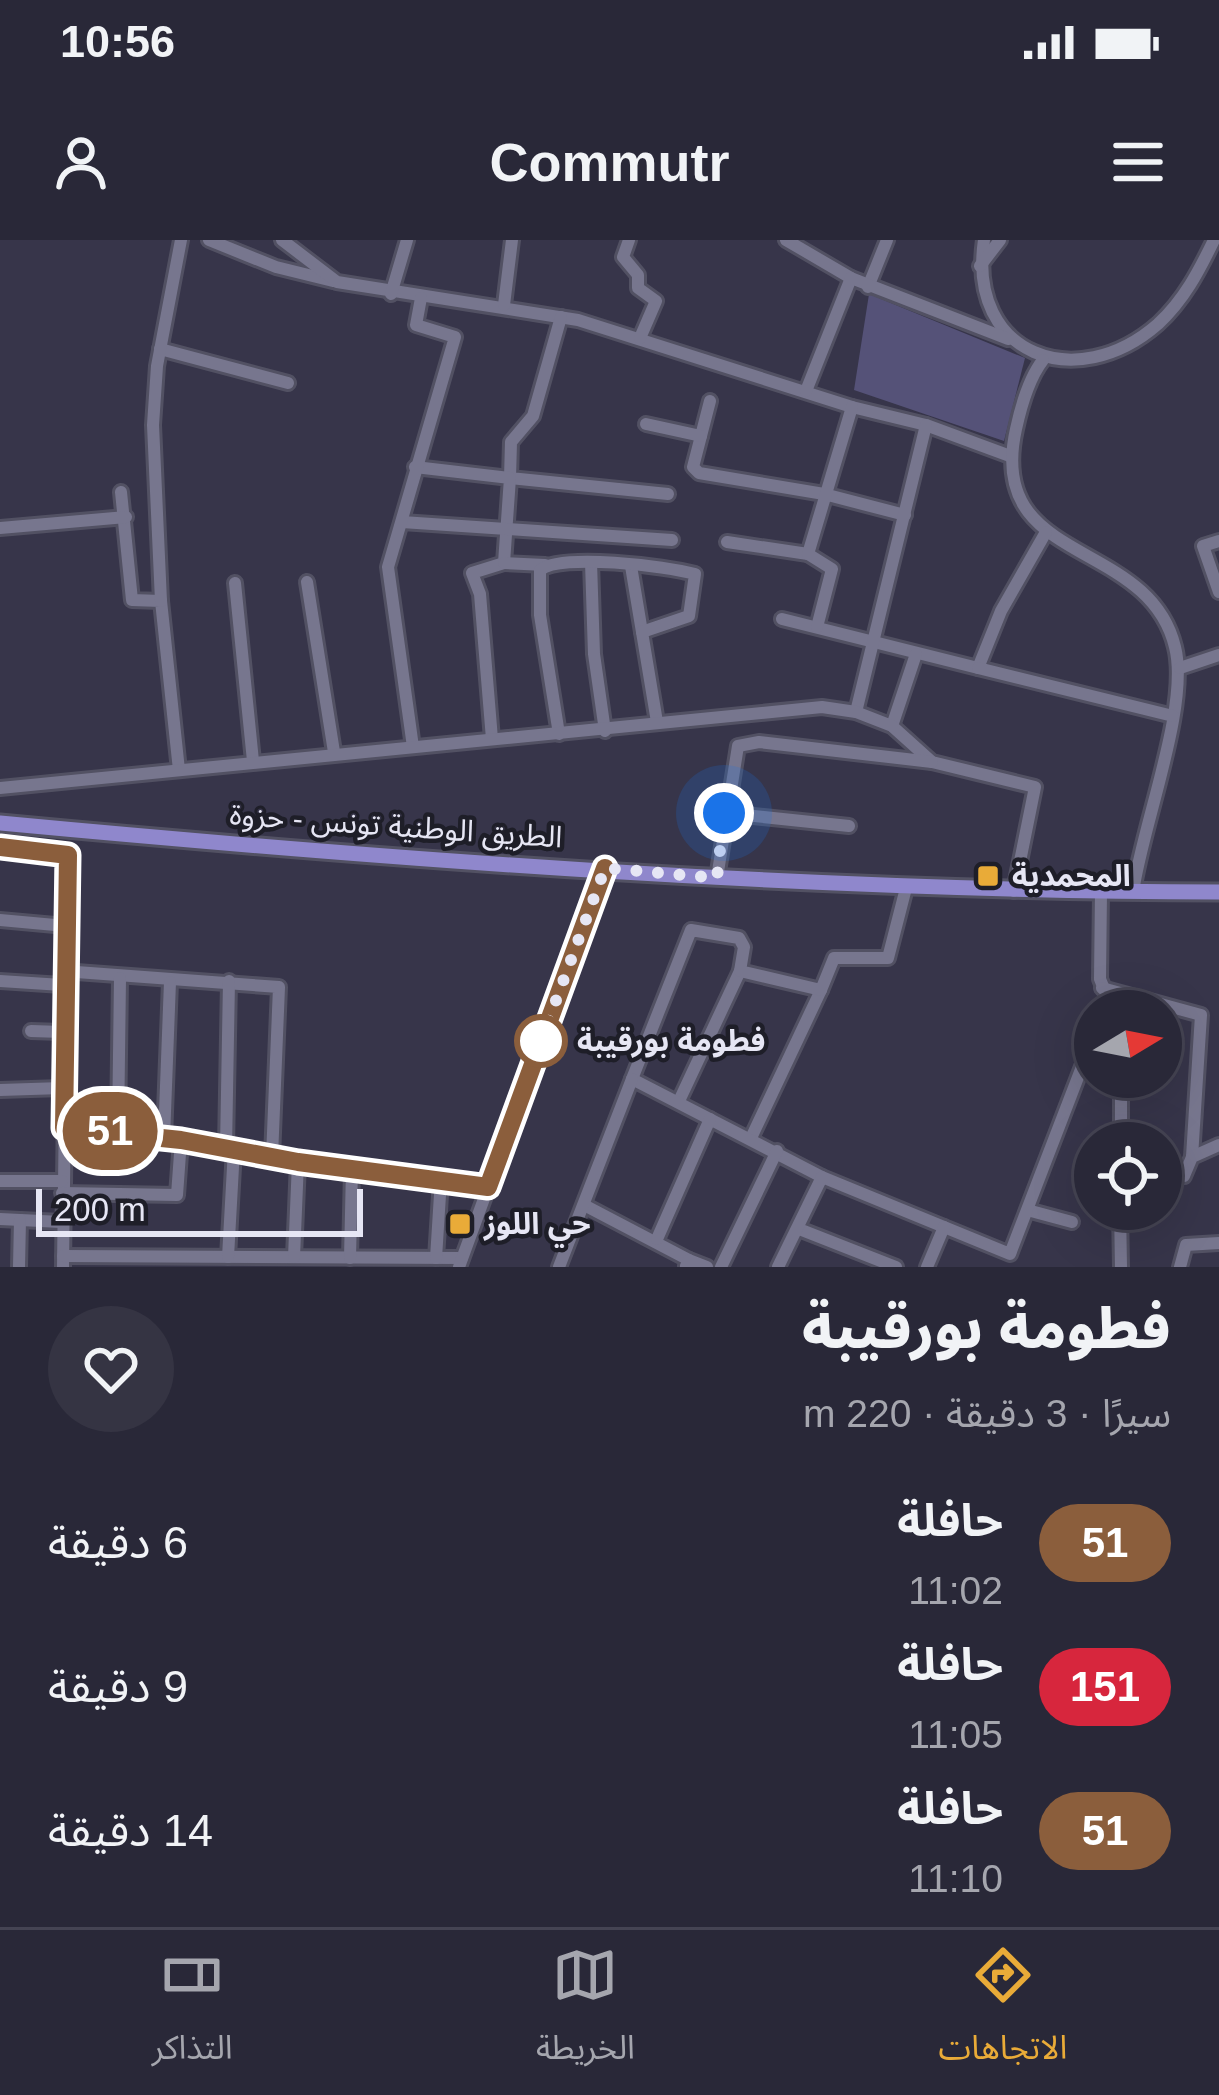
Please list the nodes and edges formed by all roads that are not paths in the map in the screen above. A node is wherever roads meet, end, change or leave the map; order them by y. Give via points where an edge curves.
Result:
1 (181, 240) edge
2 (209, 240) edge
3 (282, 240) edge
4 (407, 240) edge
5 (512, 240) edge
6 (629, 240) edge
7 (786, 240) edge
8 (886, 240) edge
9 (984, 240) edge
10 (1000, 240) edge
11 (1214, 240) edge
12 (980, 267) junction
13 (851, 278) junction
14 (337, 282) junction
15 (868, 287) junction
16 (391, 294) junction
17 (421, 298) junction
18 (504, 304) junction
19 (562, 317) junction
20 (640, 338) junction
21 (1009, 339) junction
22 (160, 349) junction
23 (1043, 360) junction
24 (288, 383) dead end
25 (806, 391) junction
26 (710, 401) dead end
27 (852, 407) junction
28 (646, 424) dead end
29 (926, 425) junction
30 (701, 436) junction
31 (1010, 456) junction
32 (415, 467) junction
33 (509, 478) junction
34 (121, 492) dead end
35 (668, 494) dead end
36 (824, 494) junction
37 (905, 515) junction
38 (126, 517) junction
39 (402, 522) junction
40 (505, 525) junction
41 (0, 528) edge
42 (1046, 532) junction
43 (672, 540) dead end
44 (1219, 541) edge
45 (727, 542) dead end
46 (808, 554) junction
47 (591, 562) junction
48 (504, 563) junction
49 (544, 565) junction
50 (631, 566) junction
51 (308, 582) dead end
52 (235, 583) dead end
53 (1219, 592) edge
54 (161, 601) junction
55 (782, 619) dead end
56 (817, 627) junction
57 (642, 632) junction
58 (873, 642) junction
59 (916, 654) junction
60 (1219, 655) edge
61 (979, 668) junction
62 (1180, 668) junction
63 (856, 712) junction
64 (1173, 716) junction
65 (657, 722) junction
66 (892, 726) junction
67 (605, 731) junction
68 (559, 734) junction
69 (492, 739) junction
70 (413, 747) junction
71 (334, 752) junction
72 (253, 760) junction
73 (932, 762) junction
74 (178, 770) junction
75 (0, 788) edge
76 (724, 813) junction
77 (0, 823) edge
78 (849, 826) dead end
79 (0, 847) edge
80 (605, 868) junction
81 (717, 878) junction
82 (906, 888) junction
83 (1014, 891) junction
84 (1101, 892) junction
85 (1133, 892) junction
86 (1219, 892) edge
87 (0, 920) edge
88 (66, 926) junction
89 (740, 971) junction
90 (63, 978) junction
91 (120, 978) junction
92 (0, 981) edge
93 (229, 981) junction
94 (170, 982) junction
95 (821, 990) junction
96 (1105, 990) edge
97 (1182, 1012) edge
98 (32, 1031) dead end
99 (62, 1032) junction
100 (632, 1078) junction
101 (62, 1088) junction
102 (0, 1090) edge
103 (1074, 1091) edge
104 (680, 1101) junction
105 (710, 1119) junction
106 (64, 1128) junction
107 (118, 1132) junction
108 (164, 1138) junction
109 (751, 1138) junction
110 (181, 1140) junction
111 (1219, 1144) edge
112 (230, 1148) junction
113 (776, 1151) junction
114 (272, 1157) junction
115 (1192, 1157) junction
116 (298, 1162) junction
117 (352, 1168) junction
118 (1182, 1176) edge
119 (823, 1177) junction
120 (441, 1179) junction
121 (0, 1180) edge
122 (62, 1187) junction
123 (488, 1187) junction
124 (584, 1205) junction
125 (1031, 1211) junction
126 (0, 1219) edge
127 (20, 1220) junction
128 (61, 1222) junction
129 (1072, 1222) dead end
130 (944, 1227) junction
131 (799, 1229) junction
132 (1120, 1230) edge
133 (656, 1239) junction
134 (1219, 1243) edge
135 (294, 1257) junction
136 (436, 1258) junction
137 (221, 1260) edge
138 (63, 1261) edge
139 (112, 1261) edge
140 (344, 1261) edge
141 (1007, 1261) edge
142 (160, 1262) edge
143 (273, 1262) edge
144 (460, 1263) edge
145 (688, 1263) edge
146 (19, 1267) edge
147 (559, 1267) edge
148 (707, 1267) edge
149 (721, 1267) edge
150 (778, 1267) edge
151 (896, 1267) edge
152 (927, 1267) edge
153 (1121, 1267) edge
154 (1180, 1267) edge

1 - 22 street
2 - 14 street
3 - 14 street
4 - 16 street
5 - 18 street
6 - 20 street via 622,257 656,302
7 - 13 street
8 - 15 street
9 - 12 street
10 - 12 street
11 - 23 street via 1191,288 1156,326 1102,352
12 - 21 street
13 - 15 street
13 - 25 street
14 - 16 street
15 - 21 street
16 - 17 street
17 - 18 street
17 - 32 street via 416,325 454,337
18 - 19 street
19 - 20 street
19 - 33 street via 533,416 512,442
20 - 25 street
21 - 23 street
22 - 24 street
22 - 54 street via 153,425
23 - 31 street
25 - 27 street
26 - 30 street
27 - 29 street
27 - 36 street
28 - 30 street
29 - 31 street
29 - 37 street
30 - 36 street via 693,467 699,473
31 - 42 street via 1014,490
32 - 33 street
32 - 39 street
33 - 35 street
33 - 40 street
34 - 38 street
36 - 37 street
36 - 46 street
37 - 58 street
38 - 41 street
38 - 54 street via 132,600
39 - 40 street
39 - 70 street via 388,579
40 - 43 street
40 - 48 street
42 - 61 street
42 - 62 street via 1142,587 1163,615
44 - 53 street via 1203,546
45 - 46 street
46 - 56 street via 832,569
47 - 49 street
47 - 50 street
47 - 67 street
48 - 49 street
48 - 69 street via 472,573
49 - 68 street via 540,614
50 - 57 street
50 - 57 street via 692,572 701,600 686,619
51 - 71 street
52 - 72 street
54 - 74 street
55 - 56 street
56 - 58 street
57 - 65 street
58 - 59 street
58 - 63 street
59 - 61 street
59 - 66 street
60 - 62 street
61 - 64 street
62 - 64 street
63 - 65 street via 822,707
63 - 66 street
64 - 85 street
65 - 67 street
66 - 73 street
67 - 68 street
68 - 69 street
69 - 70 street
70 - 71 street
71 - 72 street
72 - 74 street
73 - 76 street via 747,742 737,746
73 - 83 street via 1035,787
74 - 75 street
76 - 78 street
76 - 81 street
77 - 80 main road, الطريق الوطنية تونس - حزوة
79 - 88 street via 66,852
80 - 81 main road, الطريق الوطنية تونس - حزوة
80 - 123 street
81 - 82 main road, الطريق الوطنية تونس - حزوة
82 - 83 main road, الطريق الوطنية تونس - حزوة
82 - 95 street via 888,958 834,958
83 - 84 main road, الطريق الوطنية تونس - حزوة
84 - 85 main road, الطريق الوطنية تونس - حزوة
84 - 96 street
85 - 86 main road, الطريق الوطنية تونس - حزوة
87 - 88 street
88 - 90 street
89 - 95 street
89 - 100 street via 744,947 734,934 698,928 686,935
89 - 104 street
90 - 91 street
90 - 92 street
90 - 99 street
91 - 94 street
91 - 107 street
93 - 94 street
93 - 112 street
93 - 114 street via 281,990
94 - 108 street
95 - 109 street
97 - 115 street via 1202,1015
98 - 99 street
99 - 101 street
100 - 104 street
100 - 124 street
101 - 102 street
101 - 106 street
103 - 125 street
104 - 105 street
105 - 109 street
105 - 133 street
106 - 107 street
106 - 122 street
107 - 108 street
108 - 110 street
109 - 113 street
110 - 112 street
110 - 122 street via 177,1195
111 - 115 street
112 - 114 street
112 - 137 street
113 - 119 street
113 - 149 street
114 - 116 street
115 - 118 street
116 - 117 street
116 - 135 street
117 - 120 street
117 - 140 street
119 - 130 street
119 - 131 street
120 - 123 street
120 - 136 street
121 - 122 street
122 - 128 street
123 - 144 street
124 - 133 street
124 - 147 street
125 - 129 street
125 - 141 street
126 - 127 street
127 - 128 street
127 - 146 street
128 - 138 street
130 - 141 street
130 - 152 street
131 - 150 street
131 - 151 street
132 - 153 street
133 - 145 street
134 - 154 street via 1186,1245
135 - 140 street
135 - 143 street
136 - 140 street
136 - 144 street
137 - 142 street
137 - 143 street
138 - 139 street
139 - 142 street
145 - 148 street

